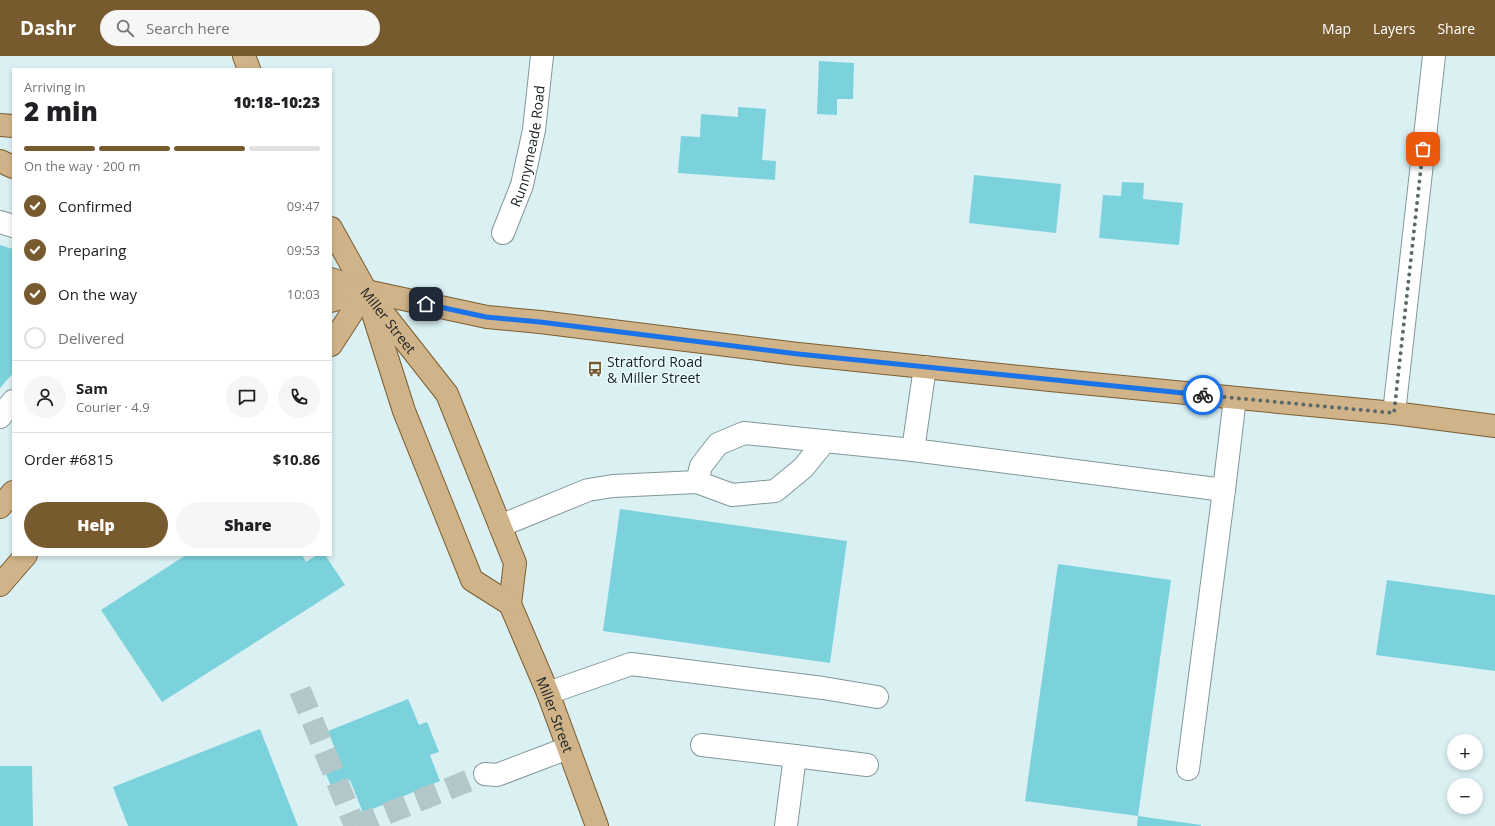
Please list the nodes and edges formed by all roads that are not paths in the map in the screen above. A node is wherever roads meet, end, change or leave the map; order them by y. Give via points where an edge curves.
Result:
1 (244, 56) edge
2 (542, 56) edge
3 (1434, 56) edge
4 (249, 68) edge
5 (0, 125) edge
6 (12, 126) edge
7 (0, 161) edge
8 (12, 167) edge
9 (0, 222) edge
10 (12, 226) edge
11 (332, 230) edge
12 (503, 233) dead end
13 (332, 265) edge
14 (332, 279) edge
15 (366, 291) junction
16 (332, 301) edge
17 (332, 343) edge
18 (925, 367) junction
19 (1235, 398) junction
20 (12, 402) edge
21 (1394, 413) junction
22 (0, 417) edge
23 (1495, 426) edge
24 (825, 441) junction
25 (913, 450) junction
26 (697, 482) junction
27 (1224, 490) junction
28 (12, 493) edge
29 (0, 507) edge
30 (500, 526) junction
31 (25, 556) edge
32 (0, 585) edge
33 (510, 604) junction
34 (548, 693) junction
35 (877, 697) dead end
36 (702, 744) dead end
37 (568, 748) junction
38 (795, 756) junction
39 (867, 765) dead end
40 (1188, 770) dead end
41 (485, 774) tunnel mouth
42 (597, 826) edge
43 (786, 826) edge

1 - 4 main road
2 - 12 street, Runnymeade Road via 534,130 522,185
3 - 21 street
5 - 6 main road
7 - 8 main road
9 - 10 street
11 - 15 main road
13 - 15 main road
14 - 15 main road
15 - 16 main road
15 - 17 main road
15 - 18 main road via 486,317
15 - 30 main road, Miller Street via 447,394
15 - 33 main road, Miller Street via 404,411 472,580
18 - 19 main road
18 - 25 street
19 - 21 main road
19 - 27 street
20 - 22 street
21 - 23 main road
24 - 25 street
24 - 26 street via 803,468 774,491 732,495
24 - 26 street via 744,433 718,444 701,466
25 - 27 street
26 - 30 street via 613,486 588,490
27 - 40 street
28 - 29 main road
30 - 33 main road, Miller Street via 515,563
31 - 32 main road
33 - 34 main road, Miller Street
34 - 35 street via 631,664
34 - 37 main road, Miller Street
36 - 38 street
37 - 41 street via 497,775
37 - 42 main road, Miller Street
38 - 39 street
38 - 43 street

